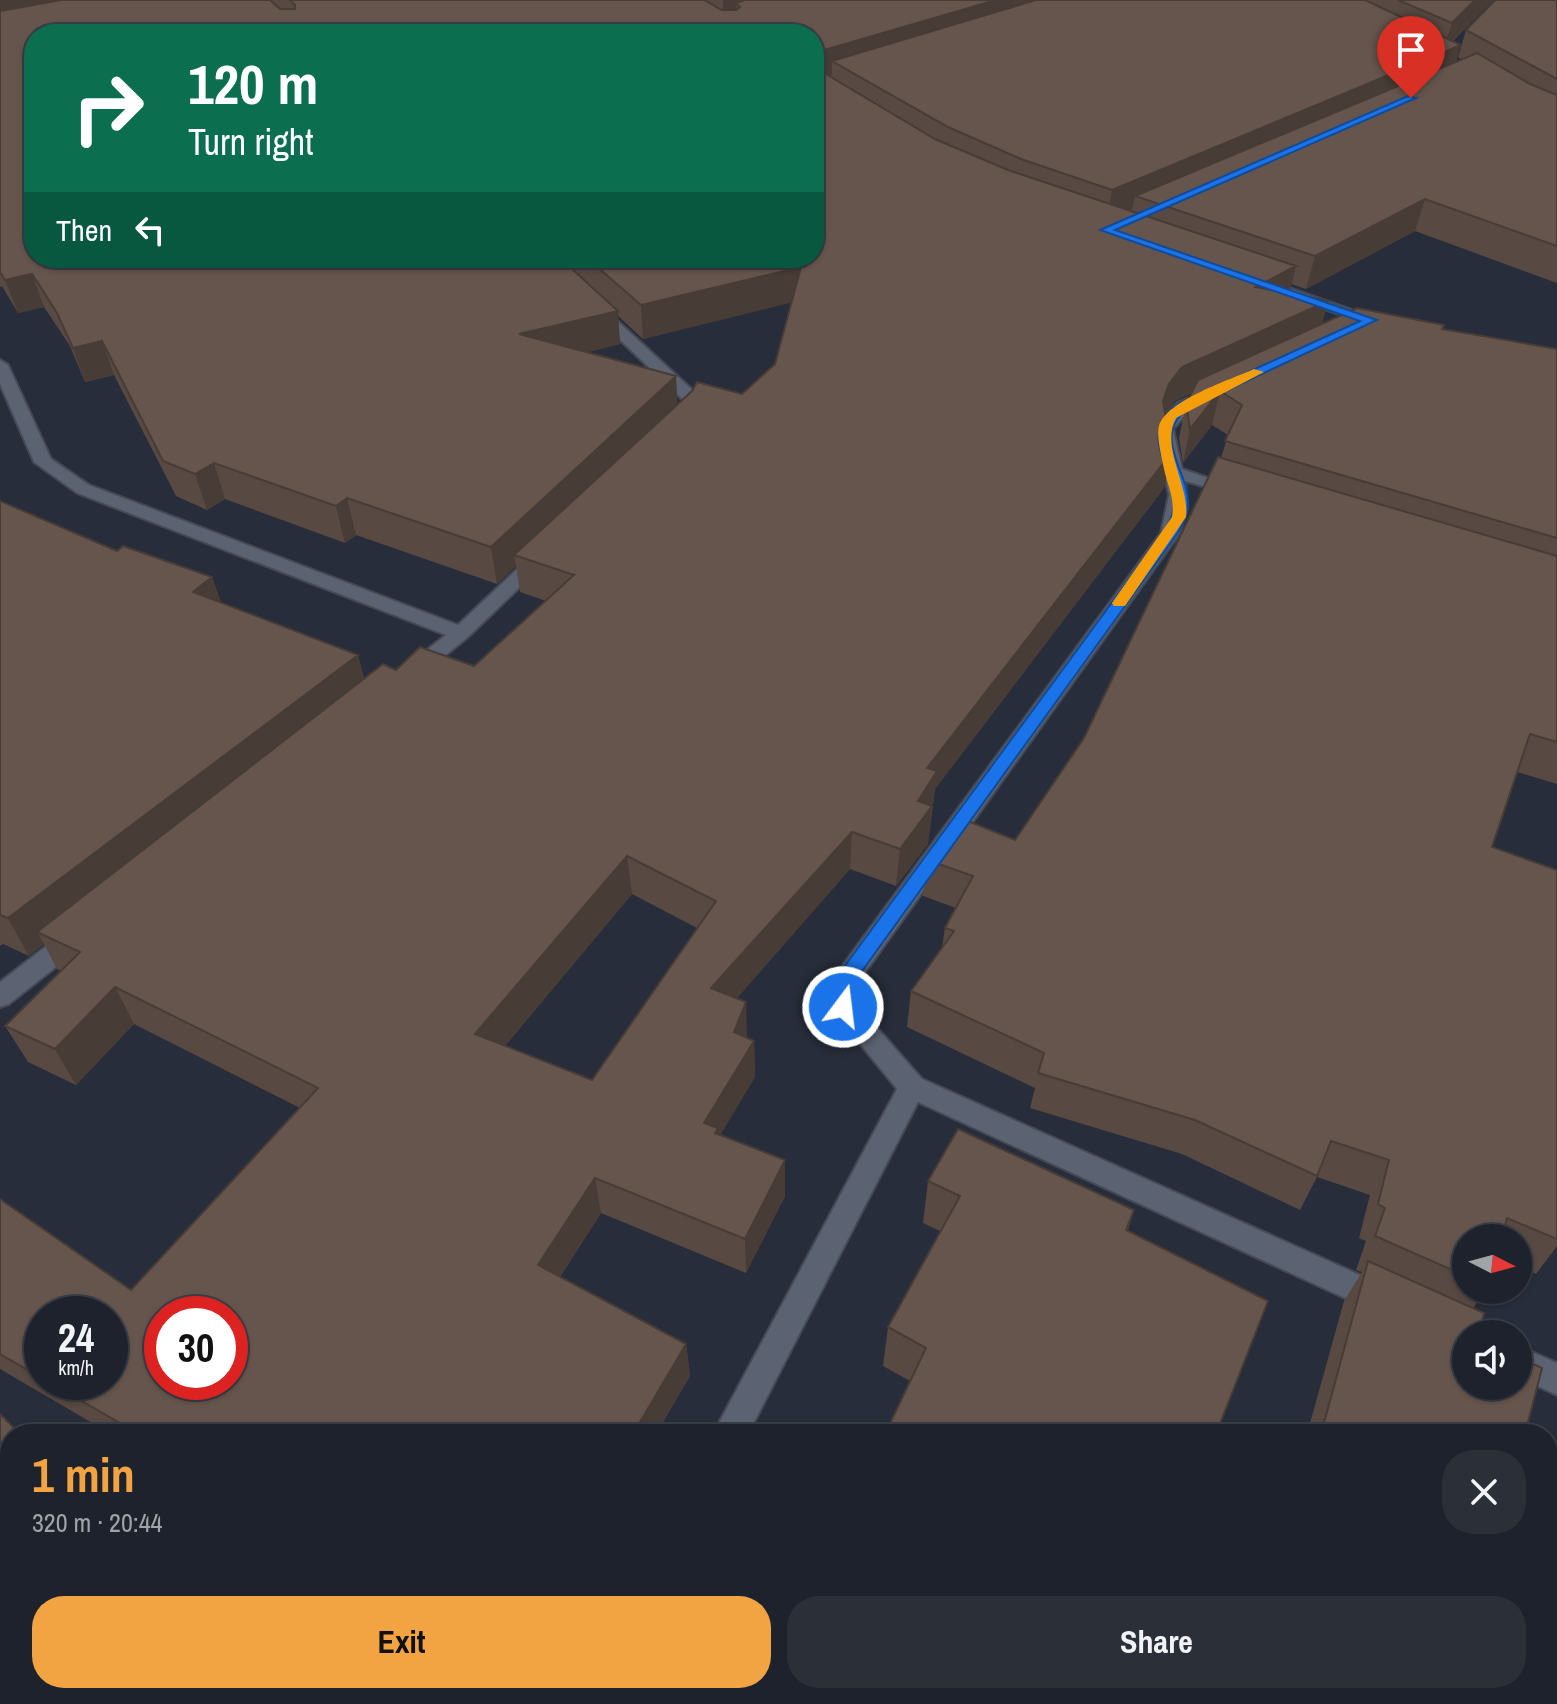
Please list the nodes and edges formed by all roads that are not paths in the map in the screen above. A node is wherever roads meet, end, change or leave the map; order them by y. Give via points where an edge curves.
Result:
1 (1253, 280) edge
2 (587, 301) edge
3 (1371, 320) junction
4 (1400, 327) edge
5 (1342, 333) edge
6 (0, 365) edge
7 (1226, 387) edge
8 (664, 441) edge
9 (1171, 471) junction
10 (1253, 496) edge
11 (562, 537) edge
12 (461, 633) junction
13 (398, 682) edge
14 (100, 919) edge
15 (0, 997) edge
16 (912, 1087) junction
17 (1409, 1312) edge
18 (1532, 1367) edge
19 (1557, 1379) edge
20 (735, 1424) edge

1 - 3 street
2 - 8 street via 694,401 686,420
3 - 4 street
3 - 5 street
6 - 12 street via 43,462 83,489
7 - 9 street via 1171,416 1164,428
9 - 10 street
9 - 16 street via 1181,500 1170,534 851,972 843,1007
11 - 12 street
12 - 13 street
14 - 15 street
16 - 17 street
16 - 20 street
18 - 19 street

